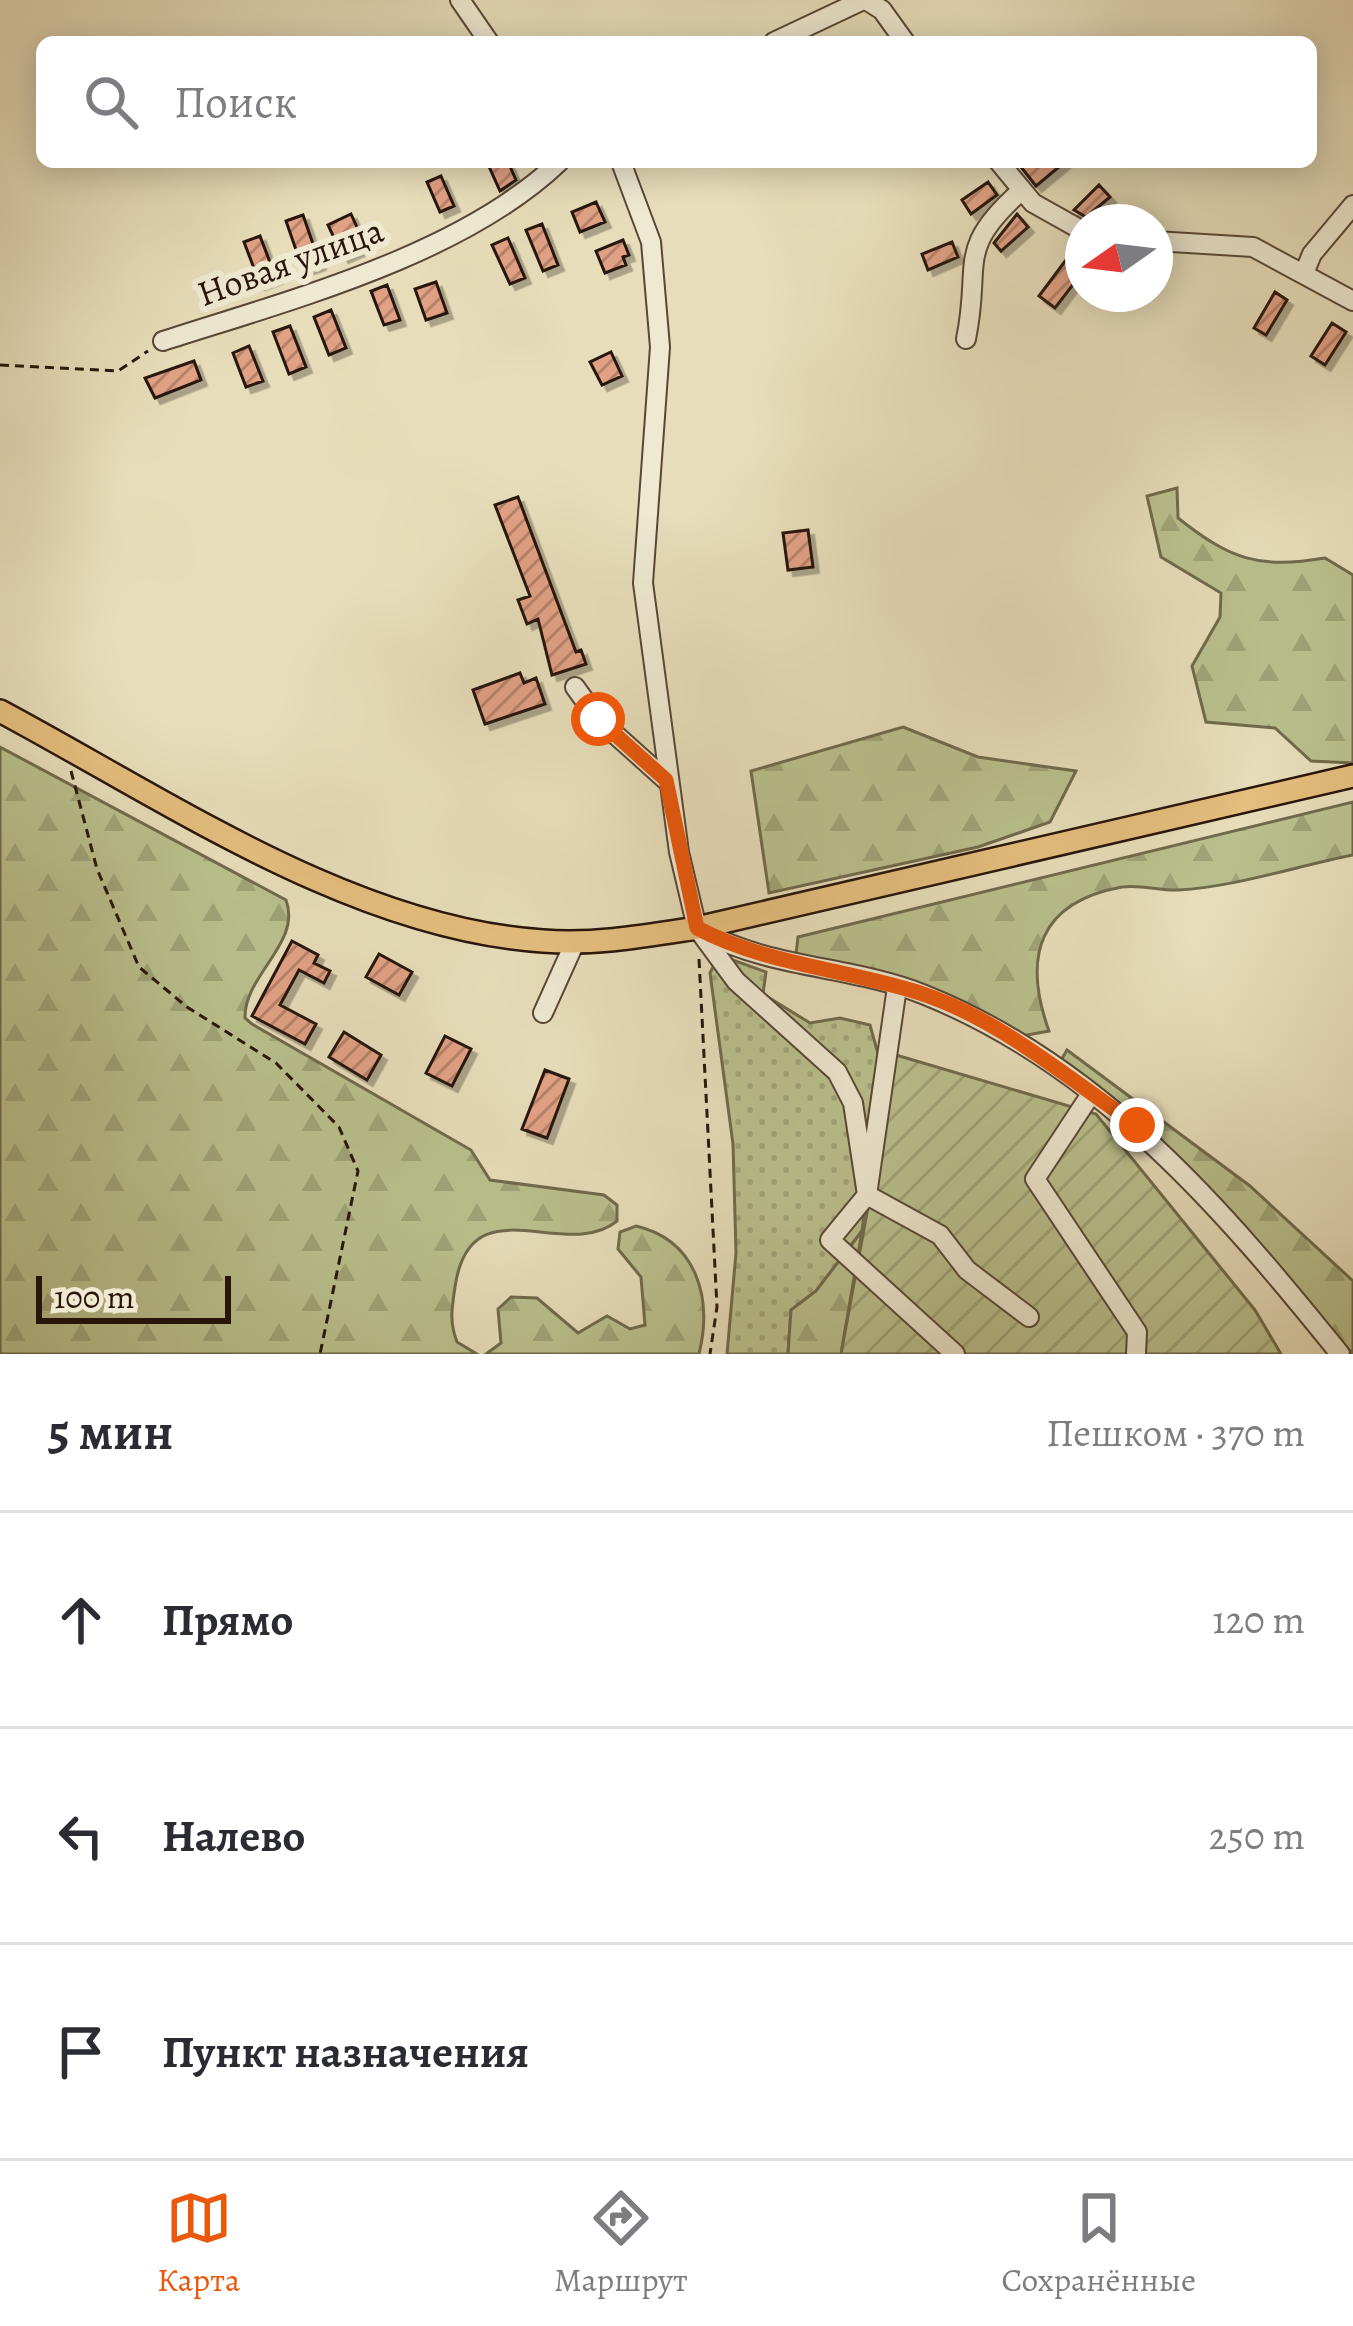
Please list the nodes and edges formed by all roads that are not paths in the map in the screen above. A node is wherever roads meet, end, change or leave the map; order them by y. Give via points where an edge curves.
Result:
1 (460, 0) edge
2 (865, 0) edge
3 (484, 36) edge
4 (787, 36) edge
5 (901, 36) edge
6 (553, 168) edge
7 (623, 168) edge
8 (1004, 168) edge
9 (1022, 190) junction
10 (1353, 205) edge
11 (1065, 221) edge
12 (1173, 242) edge
13 (1305, 271) junction
14 (1353, 301) edge
15 (966, 339) dead end
16 (163, 341) road end
17 (575, 688) dead end
18 (0, 711) edge
19 (1353, 776) edge
20 (666, 780) junction
21 (697, 928) junction
22 (574, 942) junction
23 (897, 987) junction
24 (543, 1013) dead end
25 (1091, 1094) junction
26 (867, 1195) junction
27 (1029, 1317) dead end
28 (1332, 1350) edge
29 (955, 1354) edge
30 (1136, 1354) edge

1 - 3 street
2 - 4 street
2 - 5 street
6 - 16 street, Новая улица via 491,215 332,287
7 - 20 street via 651,242 660,346 643,584
8 - 9 street
9 - 11 street
9 - 15 street via 978,235 970,255
10 - 13 street
12 - 13 street via 1253,247
13 - 14 street
17 - 20 street
18 - 22 main road via 334,890 447,927
19 - 21 main road
20 - 21 street
21 - 22 main road
21 - 23 street via 737,950
21 - 26 street via 736,981 836,1072 853,1103
22 - 24 street
23 - 25 street via 974,1017
23 - 26 street
25 - 28 street via 1137,1125 1262,1256
25 - 30 street via 1035,1179 1137,1332
26 - 27 street via 940,1235 967,1270
26 - 29 street via 830,1240

